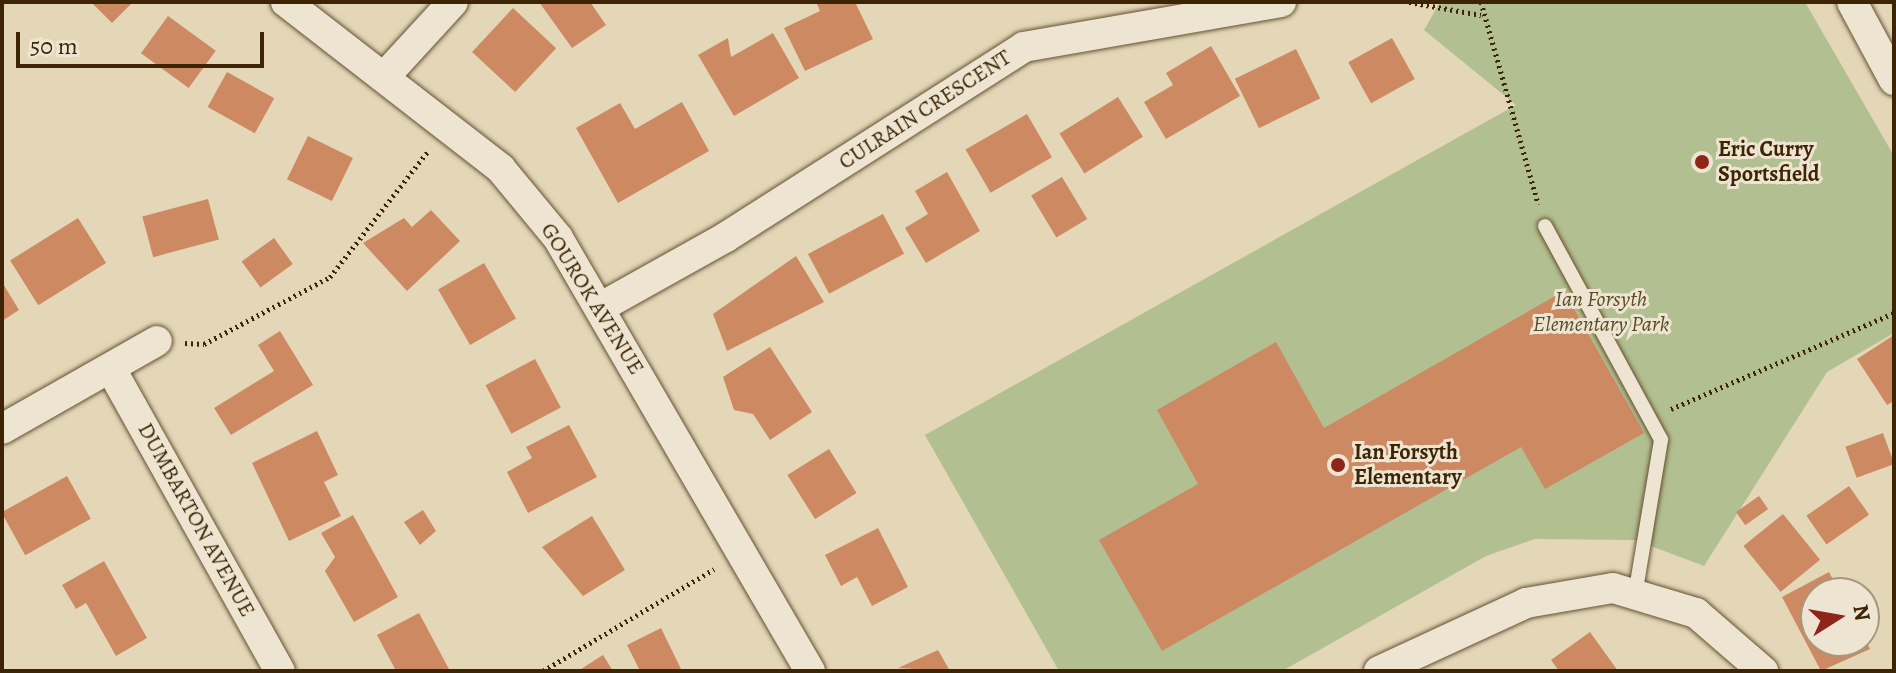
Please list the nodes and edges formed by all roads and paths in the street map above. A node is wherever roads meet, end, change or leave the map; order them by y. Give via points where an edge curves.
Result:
1 (286, 2) edge
2 (453, 2) edge
3 (1281, 2) edge
4 (1409, 2) edge
5 (1481, 2) edge
6 (1852, 2) edge
7 (1481, 15) junction
8 (386, 75) junction
9 (1894, 80) edge
10 (448, 125) junction
11 (1545, 226) joint
12 (601, 307) junction
13 (1894, 313) edge
14 (157, 341) joint
15 (111, 369) junction
16 (1654, 416) junction
17 (2, 429) edge
18 (742, 553) junction
19 (1636, 590) junction
20 (280, 671) edge
21 (543, 671) edge
22 (810, 671) edge
23 (1379, 671) edge
24 (1763, 671) edge

1 - 8 street, GOUROK AVENUE
2 - 8 street
3 - 12 street, CULRAIN CRESCENT via 1075,32 1024,47 726,237
4 - 7 path
5 - 7 path
6 - 9 street
7 - 11 path
8 - 10 street, GOUROK AVENUE
10 - 12 street, GOUROK AVENUE via 501,169
10 - 14 path via 330,277 204,344
11 - 16 lane
12 - 18 street, GOUROK AVENUE
13 - 16 path
14 - 15 street
15 - 17 street
15 - 20 street, DUMBARTON AVENUE
16 - 19 lane via 1661,440
18 - 21 path
18 - 22 street, GOUROK AVENUE
19 - 23 street via 1569,591 1526,603
19 - 24 street via 1696,613

